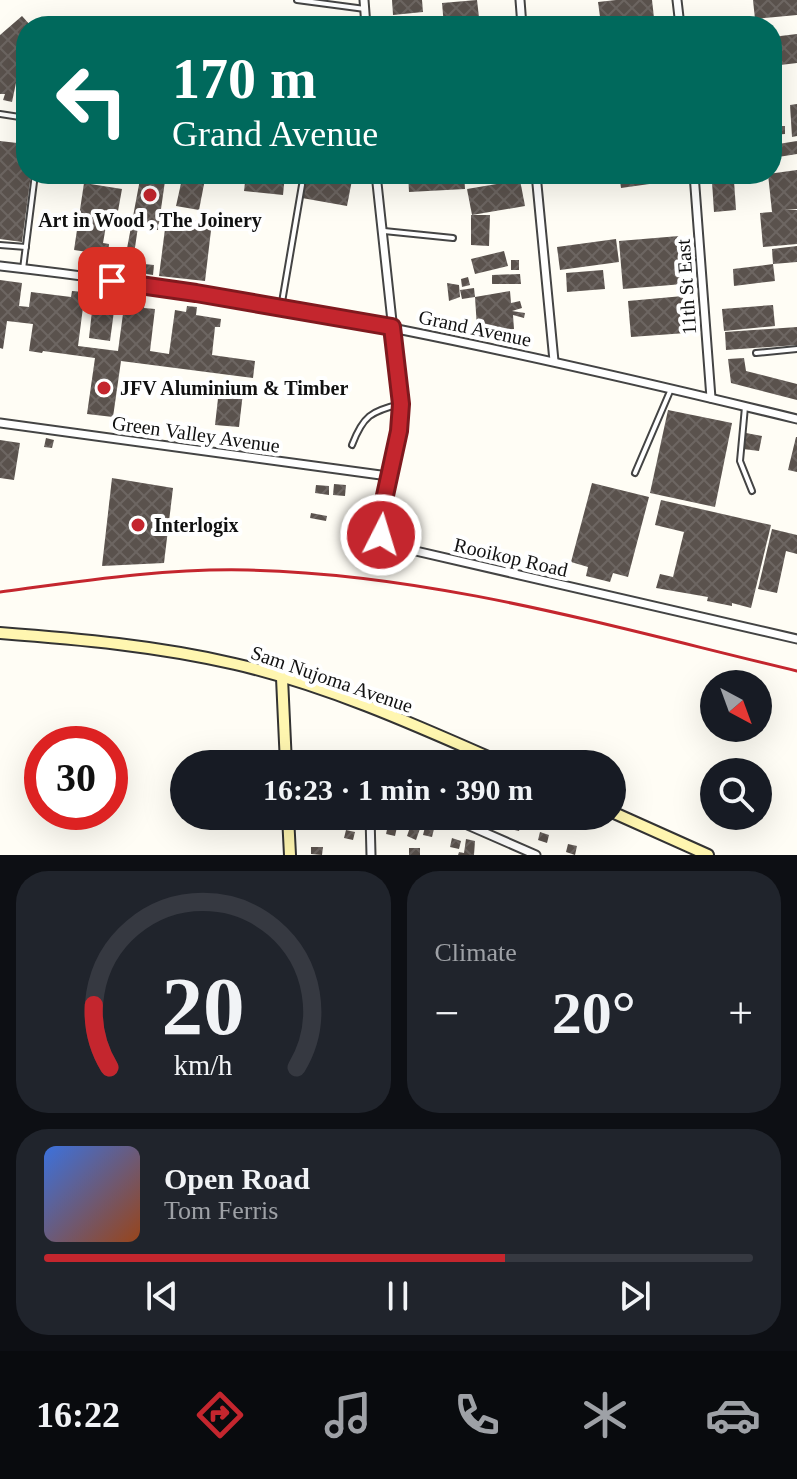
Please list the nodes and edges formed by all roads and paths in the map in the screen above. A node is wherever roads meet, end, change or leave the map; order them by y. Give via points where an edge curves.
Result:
1 (297, 0) edge
2 (364, 0) edge
3 (365, 9) junction
4 (365, 16) edge
5 (34, 184) edge
6 (377, 184) edge
7 (537, 184) edge
8 (695, 184) edge
9 (302, 185) dead end
10 (382, 231) junction
11 (453, 238) dead end
12 (0, 245) edge
13 (26, 247) junction
14 (0, 266) edge
15 (23, 269) junction
16 (281, 308) junction
17 (392, 327) junction
18 (797, 349) edge
19 (756, 353) dead end
20 (554, 361) junction
21 (671, 389) junction
22 (711, 398) junction
23 (401, 404) junction
24 (745, 407) junction
25 (797, 419) edge
26 (0, 423) edge
27 (352, 445) dead end
28 (635, 473) dead end
29 (388, 476) junction
30 (752, 491) dead end
31 (0, 633) edge
32 (797, 639) edge
33 (282, 678) junction
34 (285, 750) edge
35 (470, 750) edge
36 (626, 818) edge
37 (289, 830) edge
38 (370, 830) edge
39 (479, 830) edge
40 (290, 855) edge
41 (371, 855) edge
42 (536, 855) edge
43 (708, 855) edge

1 - 3 lane
2 - 3 street
3 - 4 street
5 - 13 lane
6 - 10 street, Rooikop Road
7 - 20 street
8 - 22 street, 11th St East
9 - 16 lane
10 - 11 lane
10 - 17 street, Rooikop Road
12 - 13 lane
13 - 15 lane
14 - 15 street, Grand Avenue
15 - 16 street, Grand Avenue
16 - 17 street, Grand Avenue
17 - 20 street, Grand Avenue
17 - 23 street, Rooikop Road
18 - 19 lane
20 - 21 street, Grand Avenue
21 - 22 street, Grand Avenue
21 - 28 lane
22 - 24 street, Grand Avenue
23 - 27 lane via 368,416
23 - 29 street, Rooikop Road
24 - 25 street, Grand Avenue
24 - 30 lane via 740,461
26 - 29 street, Green Valley Avenue
29 - 32 street, Rooikop Road via 379,523 381,535 394,546
31 - 33 street, Sam Nujoma Avenue via 171,651
33 - 34 street
33 - 35 street, Sam Nujoma Avenue
36 - 43 street
37 - 40 street
38 - 41 street
39 - 42 street

